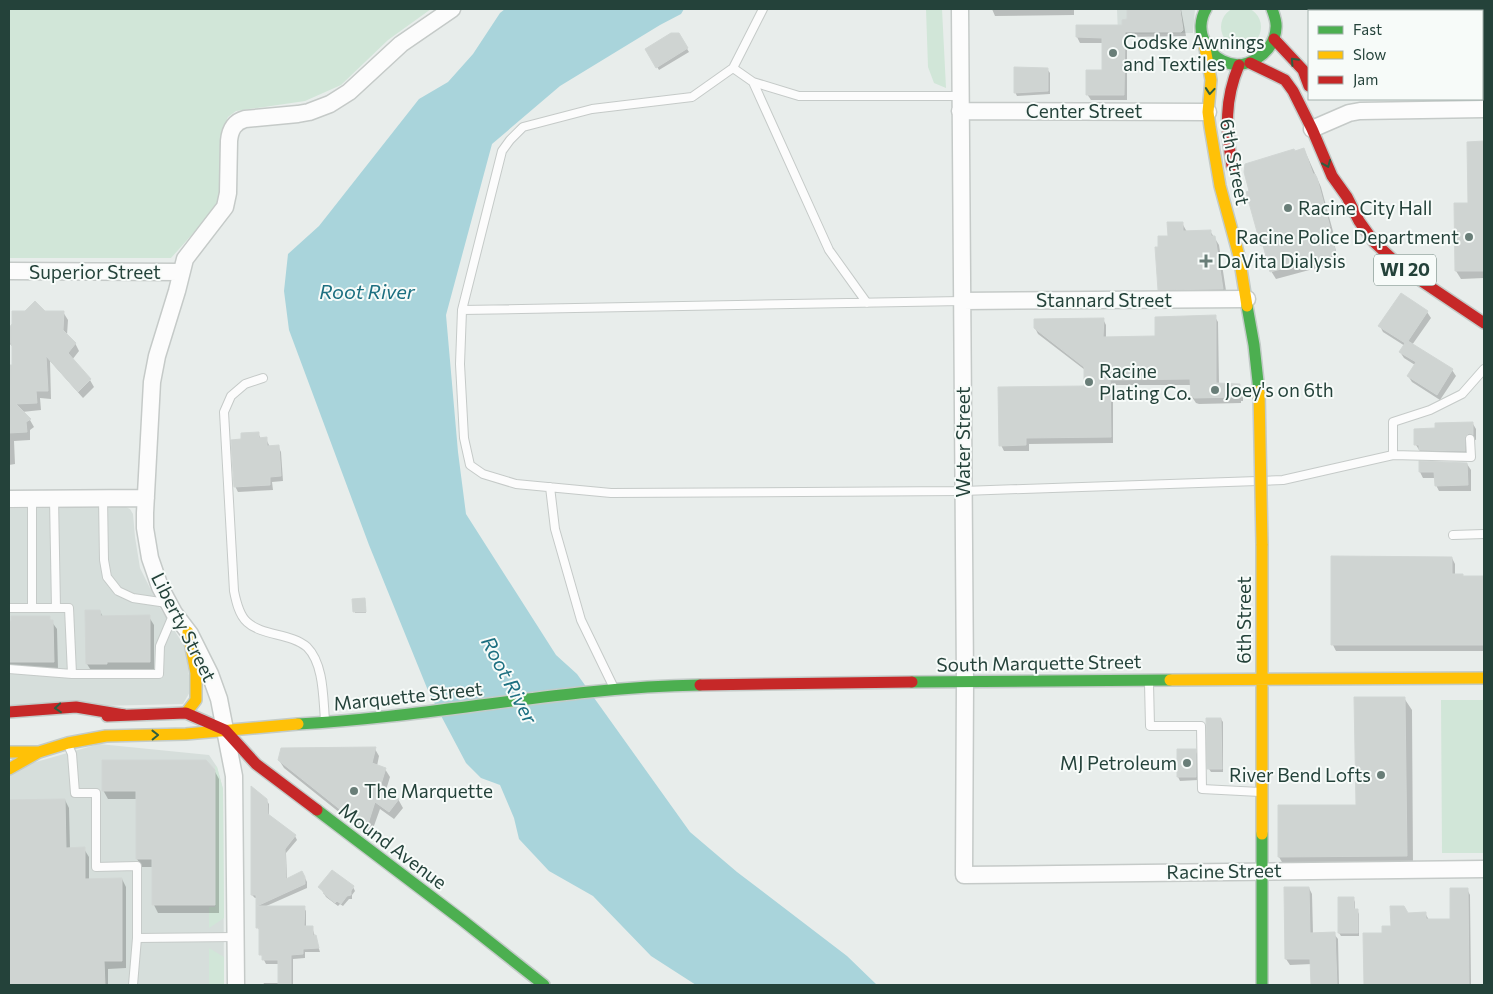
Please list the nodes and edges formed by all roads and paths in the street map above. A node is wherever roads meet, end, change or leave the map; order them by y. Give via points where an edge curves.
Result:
1 (452, 9) edge
2 (763, 9) edge
3 (960, 9) edge
4 (1206, 9) edge
5 (1272, 9) edge
6 (1274, 39) junction
7 (1204, 43) junction
8 (1244, 64) junction
9 (733, 68) junction
10 (753, 82) junction
11 (1308, 84) edge
12 (960, 104) junction
13 (1484, 109) edge
14 (1208, 112) junction
15 (1322, 124) junction
16 (1346, 172) dead end
17 (1233, 175) dead end
18 (1347, 197) junction
19 (1236, 202) dead end
20 (1239, 256) junction
21 (9, 271) edge
22 (181, 272) junction
23 (1247, 299) junction
24 (962, 301) junction
25 (867, 303) junction
26 (462, 310) junction
27 (1484, 323) edge
28 (1484, 369) edge
29 (263, 378) dead end
30 (1470, 440) dead end
31 (1393, 455) junction
32 (550, 487) junction
33 (964, 491) junction
34 (32, 498) junction
35 (54, 498) junction
36 (103, 498) junction
37 (146, 498) junction
38 (9, 499) edge
39 (1484, 534) edge
40 (1453, 535) dead end
41 (32, 607) junction
42 (9, 608) edge
43 (56, 608) junction
44 (171, 608) junction
45 (188, 632) junction
46 (9, 669) edge
47 (72, 674) junction
48 (1484, 678) edge
49 (1261, 679) junction
50 (1148, 680) junction
51 (965, 681) junction
52 (614, 689) junction
53 (595, 691) joint
54 (9, 712) edge
55 (186, 713) junction
56 (124, 715) junction
57 (326, 722) junction
58 (18, 723) dead end
59 (225, 730) junction
60 (68, 743) junction
61 (9, 752) edge
62 (39, 752) junction
63 (9, 769) edge
64 (1262, 792) junction
65 (1484, 869) edge
66 (1262, 870) junction
67 (964, 875) joint
68 (236, 937) junction
69 (137, 938) junction
70 (133, 985) edge
71 (236, 985) edge
72 (544, 985) edge
73 (1262, 985) edge

1 - 22 street, Liberty Street via 401,44 349,92 330,104 309,112 239,120 230,134 225,207 185,259
2 - 9 lane
3 - 12 street, Water Street
4 - 7 street, 6th Street via 1201,27
5 - 6 street via 1276,23
6 - 8 street via 1265,54
11 -> 6 street via 1302,70
7 - 8 street, WI 20 via 1219,59
7 -> 14 street, 6th Street via 1212,80
8 - 15 street, WI 20 via 1285,80
8 - 17 street, 6th Street via 1230,88 1226,111
9 - 10 lane
9 - 26 lane via 692,97 592,108 523,127 502,151
10 - 12 lane via 799,96
10 - 25 lane via 829,250
12 - 14 street, Center Street
12 - 24 street, Water Street
13 - 15 street via 1360,111
14 - 20 street, 6th Street via 1220,186
15 -> 18 street, WI 20 via 1332,176
16 - 18 street, WI 20
18 - 27 street, WI 20 via 1362,227 1391,259
19 - 20 street, 6th Street
20 - 23 street, 6th Street
21 - 22 street, Superior Street
22 - 37 street, Liberty Street via 152,382
23 - 24 street, Stannard Street
23 - 49 street, 6th Street, bridge via 1259,391
24 - 25 lane
24 - 33 street, Water Street
25 - 26 lane
26 - 32 lane via 460,364 464,438 470,465 484,474 516,484
28 - 31 lane via 1462,394 1430,410 1392,422
29 - 57 lane via 246,384 231,396 224,412 234,591 247,622 306,647 315,660 321,681
30 - 31 lane via 1471,457
31 - 33 lane via 1283,480
32 - 33 lane via 611,493
32 - 52 lane via 555,529 581,620
33 - 51 street, Water Street
34 - 35 street
34 - 38 street
34 - 41 lane
35 - 36 street
35 - 43 lane
36 - 37 street
36 - 44 lane via 107,577 118,591
37 - 44 street, Liberty Street via 145,528 150,558
39 - 40 lane
41 - 42 lane
41 - 43 lane
43 - 47 lane via 70,608
44 - 45 street, Liberty Street
44 - 47 lane via 160,646 159,674
45 - 55 street via 196,673 196,700
45 - 59 street, Liberty Street via 210,674
46 - 47 lane
48 - 49 street, South Marquette Street
49 - 50 street, South Marquette Street
49 - 64 street, 6th Street
50 - 51 street, South Marquette Street
50 - 64 lane via 1150,726 1201,726 1202,789
51 - 52 street, South Marquette Street
51 - 67 street, Water Street
52 - 53 street, South Marquette Street
53 - 57 street, Marquette Street via 419,714
56 -> 54 street via 76,707
55 - 56 street, Marquette Street
55 - 59 street, Marquette Street
56 - 58 street, Marquette Street
57 - 59 street, Marquette Street
60 -> 59 street, Marquette Street via 106,736
59 - 68 street, Liberty Street via 234,776
59 - 72 street, Mound Avenue via 256,764
60 - 62 street, Marquette Street
60 - 69 lane via 76,793 96,793 96,867 137,866
61 - 62 street
62 - 63 street
64 - 66 street, 6th Street
65 - 66 street, Racine Street
66 - 67 street, Racine Street
66 - 73 street, 6th Street
68 - 69 lane
68 - 71 street, Liberty Street
69 - 70 lane

